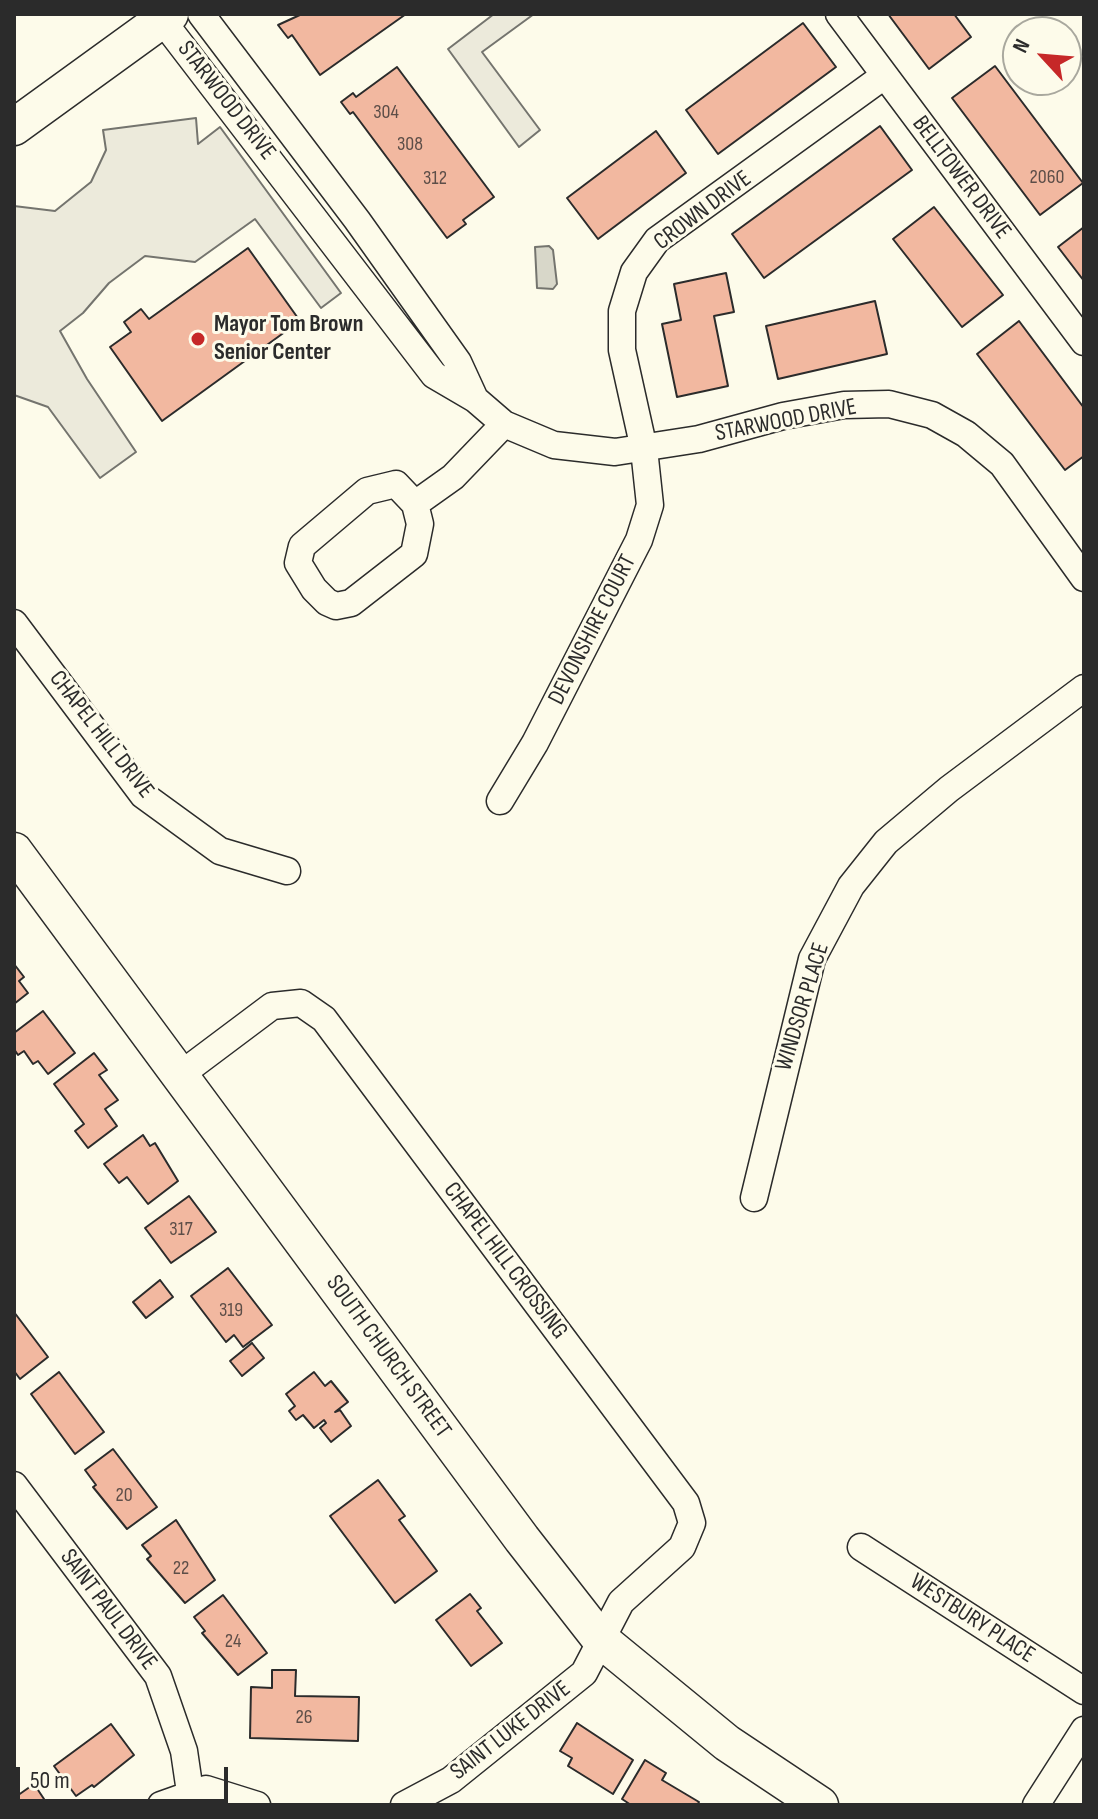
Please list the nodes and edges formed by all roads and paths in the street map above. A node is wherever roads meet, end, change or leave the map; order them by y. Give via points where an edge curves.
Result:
1 (201, 14) edge
2 (839, 14) edge
3 (166, 17) edge
4 (884, 76) junction
5 (14, 127) edge
6 (1084, 342) edge
7 (475, 399) junction
8 (504, 424) junction
9 (644, 449) junction
10 (415, 504) junction
11 (1084, 578) edge
12 (14, 623) edge
13 (1084, 688) edge
14 (500, 801) dead end
15 (14, 851) edge
16 (287, 871) dead end
17 (180, 1075) junction
18 (754, 1198) dead end
19 (14, 1485) edge
20 (861, 1547) dead end
21 (600, 1639) junction
22 (1084, 1691) edge
23 (1084, 1730) edge
24 (190, 1792) junction
25 (161, 1805) edge
26 (257, 1805) edge
27 (404, 1805) edge
28 (820, 1805) edge
29 (1036, 1805) edge

1 - 7 street, STARWOOD DRIVE via 448,349
2 - 4 street, BELLTOWER DRIVE
3 - 5 street
3 - 7 street, STARWOOD DRIVE via 434,375
4 - 6 street, BELLTOWER DRIVE
4 - 9 street, CROWN DRIVE via 657,240 634,272 622,311 622,350
7 - 8 street, STARWOOD DRIVE
8 - 9 street, STARWOOD DRIVE via 554,445 615,452
8 - 10 street via 453,477
9 - 11 street, STARWOOD DRIVE via 844,405 889,404 932,415 1002,464
9 - 14 street, DEVONSHIRE COURT via 650,505 639,540
10 - 10 street via 396,484 367,491 302,546 298,563 314,589 336,606 351,603 405,563 420,541
12 - 16 street, CHAPEL HILL DRIVE via 143,795 220,851
13 - 18 street, WINDSOR PLACE via 886,842 851,886 812,959
15 - 17 street, SOUTH CHURCH STREET
17 - 21 street, SOUTH CHURCH STREET
17 - 21 street, CHAPEL HILL CROSSING via 272,1006 301,1003 324,1019 686,1503 692,1523 682,1547 621,1602
19 - 24 street, SAINT PAUL DRIVE via 158,1676 184,1751
20 - 22 street, WESTBURY PLACE
21 - 27 street, SAINT LUKE DRIVE via 584,1673 563,1693 451,1780
21 - 28 street, SOUTH CHURCH STREET via 727,1743
23 - 29 street
24 - 25 street
24 - 26 street via 206,1789

